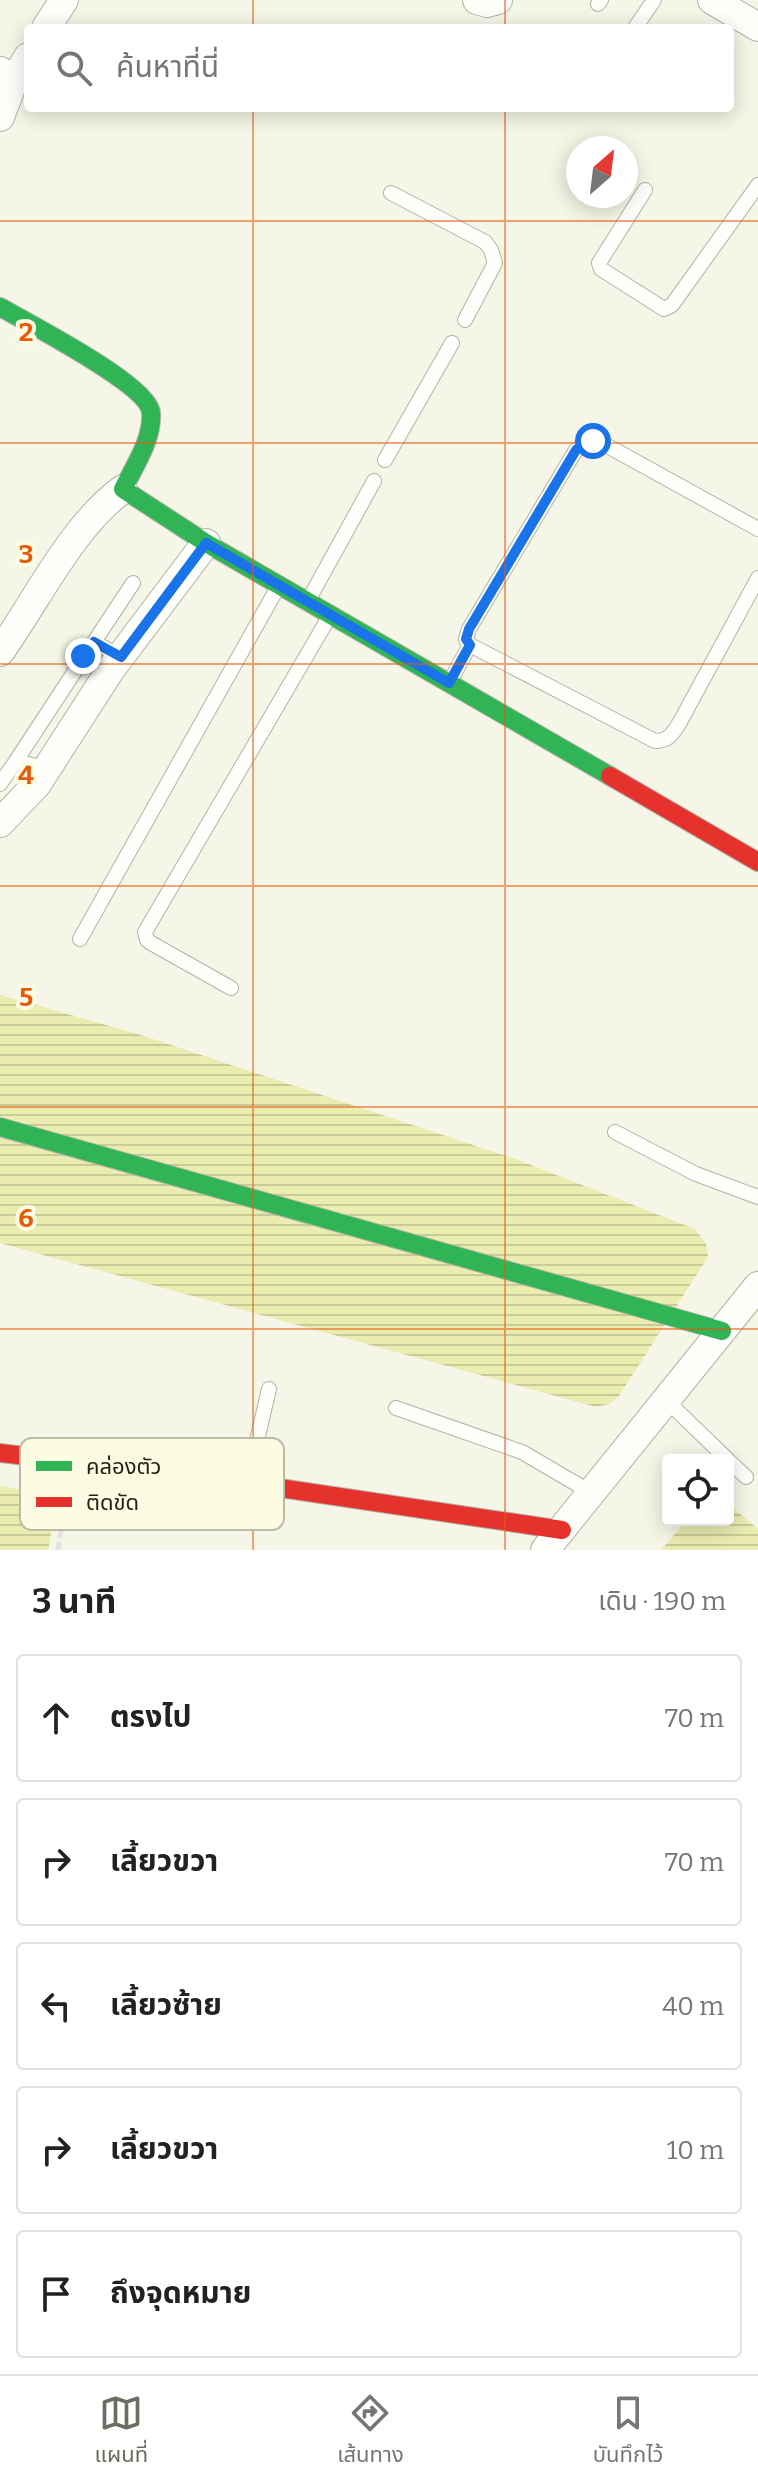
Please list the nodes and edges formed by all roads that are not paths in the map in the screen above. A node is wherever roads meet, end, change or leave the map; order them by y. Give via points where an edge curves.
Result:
1 (64, 0) edge
2 (477, 0) edge
3 (498, 0) edge
4 (654, 0) edge
5 (712, 0) edge
6 (49, 24) edge
7 (638, 24) edge
8 (758, 27) edge
9 (14, 69) edge
10 (0, 117) edge
11 (758, 185) edge
12 (645, 190) dead end
13 (391, 193) dead end
14 (0, 307) edge
15 (465, 320) dead end
16 (452, 343) dead end
17 (385, 460) dead end
18 (374, 481) dead end
19 (123, 489) junction
20 (758, 529) edge
21 (206, 543) junction
22 (758, 578) edge
23 (133, 583) dead end
24 (279, 585) junction
25 (308, 602) junction
26 (331, 615) junction
27 (94, 642) junction
28 (470, 645) junction
29 (0, 652) edge
30 (121, 657) junction
31 (449, 683) junction
32 (16, 761) junction
33 (48, 769) junction
34 (0, 784) edge
35 (0, 823) edge
36 (758, 862) edge
37 (80, 939) dead end
38 (231, 988) dead end
39 (0, 1127) edge
40 (615, 1132) dead end
41 (758, 1197) edge
42 (758, 1286) edge
43 (722, 1331) junction
44 (269, 1389) dead end
45 (666, 1400) junction
46 (396, 1408) dead end
47 (258, 1438) edge
48 (0, 1453) edge
49 (722, 1454) edge
50 (20, 1456) edge
51 (734, 1466) edge
52 (746, 1477) dead end
53 (284, 1490) edge
54 (592, 1493) junction
55 (554, 1540) edge

1 - 6 street
2 - 3 street
4 - 7 lane
5 - 8 street
9 - 10 street
11 - 12 lane via 664,309 599,263
13 - 15 lane via 491,250 495,263
14 - 19 street via 119,377 150,403 151,421 142,450
16 - 17 lane
18 - 25 lane
19 - 21 street
19 - 29 street via 97,510
20 - 28 lane via 604,444 585,443 469,629
21 - 24 street
21 - 30 street
22 - 28 lane via 680,722 664,741
23 - 27 lane
24 - 25 street
24 - 37 lane
25 - 26 street
26 - 31 street
26 - 38 lane via 145,932 151,943
27 - 30 lane
27 - 32 lane
28 - 31 lane
30 - 33 street
31 - 36 street
32 - 33 lane
32 - 34 lane
33 - 35 street
39 - 43 street
40 - 41 lane via 696,1174
42 - 43 street
43 - 45 street
44 - 47 lane
45 - 49 lane
45 - 54 street
46 - 54 lane via 522,1452
48 - 50 street
51 - 52 lane
53 - 55 street
54 - 55 street

